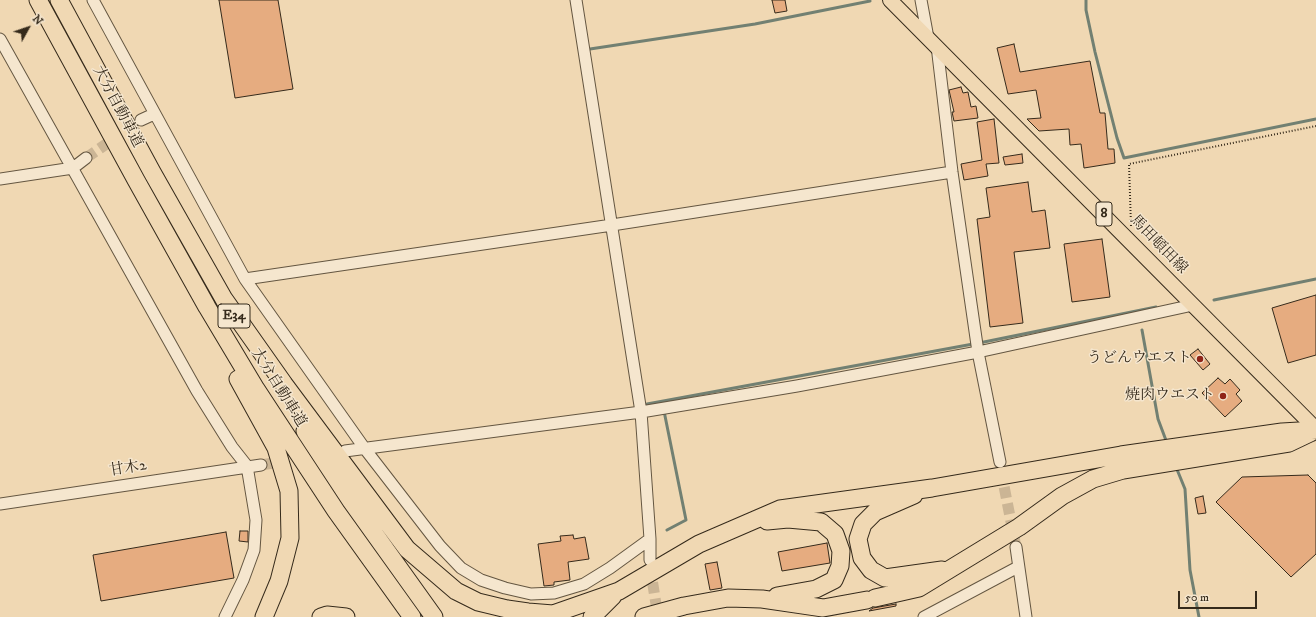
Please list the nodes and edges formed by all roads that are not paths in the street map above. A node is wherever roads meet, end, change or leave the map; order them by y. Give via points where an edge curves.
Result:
1 (38, 0) edge
2 (58, 0) edge
3 (93, 0) edge
4 (576, 0) edge
5 (890, 0) edge
6 (921, 0) edge
7 (0, 39) edge
8 (932, 42) junction
9 (154, 114) junction
10 (141, 120) tunnel mouth
11 (86, 158) tunnel mouth
12 (73, 168) junction
13 (952, 172) junction
14 (0, 179) edge
15 (136, 180) junction
16 (612, 225) junction
17 (245, 279) junction
18 (224, 299) junction
19 (1193, 305) junction
20 (978, 352) junction
21 (641, 412) junction
22 (1316, 430) edge
23 (365, 449) junction
24 (345, 452) dead end
25 (1000, 462) tunnel mouth
26 (261, 465) tunnel mouth
27 (247, 466) junction
28 (932, 488) junction
29 (0, 504) edge
30 (749, 523) junction
31 (650, 540) junction
32 (1016, 547) tunnel mouth
33 (650, 560) tunnel mouth
34 (1018, 567) junction
35 (952, 569) junction
36 (619, 590) junction
37 (762, 599) junction
38 (225, 617) edge
39 (264, 617) edge
40 (321, 617) edge
41 (346, 617) edge
42 (412, 617) edge
43 (434, 617) edge
44 (592, 617) edge
45 (644, 617) edge
46 (924, 617) edge
47 (1026, 617) edge

1 - 15 highway, 大分自動車道 / E34
2 - 18 highway, 大分自動車道 / E34
3 - 9 street
4 - 16 street
5 - 8 main road, 馬田頓田線 / 8
6 - 8 street
7 - 12 street
8 - 13 street
8 - 19 main road, 馬田頓田線 / 8
9 - 10 street
9 - 17 street
11 - 12 street
12 - 14 street
12 - 27 street via 197,391
13 - 16 street
13 - 20 street
15 - 39 highway via 200,311 276,448 289,491 290,538 279,581
15 - 42 highway, 大分自動車道 / E34 via 212,314 294,448 378,572
16 - 17 street
16 - 21 street
17 - 23 street
18 - 36 highway via 407,549 456,591 478,602 507,609 553,614
18 - 43 highway, 大分自動車道 / E34 via 272,380 342,488
19 - 20 street
19 - 22 main road, 馬田頓田線 / 8
20 - 21 street
20 - 25 street
21 - 23 street
21 - 31 street
22 - 28 highway via 1282,432 1129,454
22 - 35 highway via 1289,443 1123,470 1093,479 1062,496 1019,527
23 - 24 street
23 - 31 street via 440,546 461,568 481,580 505,588 531,594 554,593 584,584
26 - 27 street, 甘木2
27 - 29 street, 甘木2
27 - 38 street via 256,520 254,550
28 - 30 highway via 780,509
28 - 35 highway via 875,512 863,524 858,539 862,558 870,570 885,578
30 - 36 highway via 699,544
30 - 37 highway via 788,519 822,522 835,534 841,551 840,566 834,580 816,589
31 - 33 street
32 - 34 street
34 - 46 street
34 - 47 street
35 - 37 highway via 919,588 823,608
36 - 44 highway
37 - 45 highway via 728,598
40 - 41 highway

